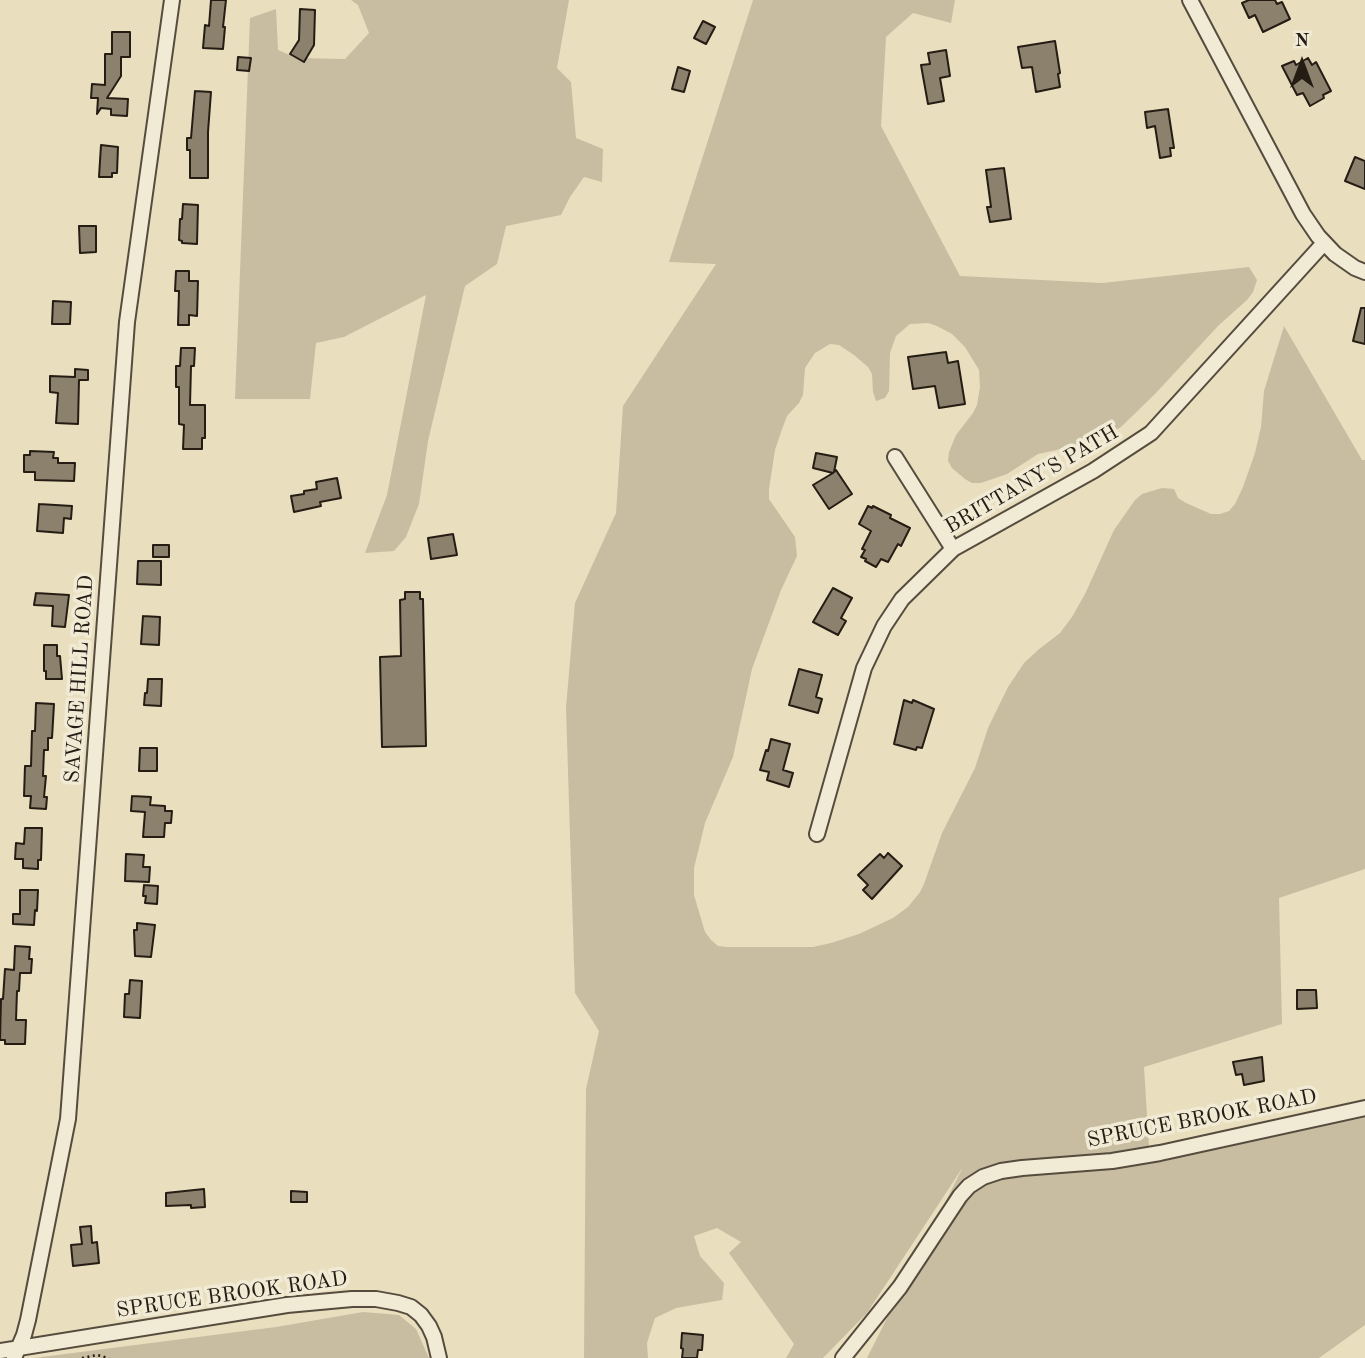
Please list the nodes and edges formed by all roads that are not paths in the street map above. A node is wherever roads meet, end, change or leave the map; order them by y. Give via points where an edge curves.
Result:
1 (172, 0) edge
2 (1190, 0) edge
3 (1324, 243) junction
4 (1365, 272) edge
5 (895, 457) dead end
6 (953, 549) junction
7 (817, 834) dead end
8 (1365, 1108) edge
9 (0, 1351) edge
10 (16, 1353) edge
11 (439, 1358) edge
12 (843, 1358) edge

1 - 10 street, SAVAGE HILL ROAD via 127,322 68,1118 28,1320
2 - 3 street via 1303,214
3 - 4 street
3 - 6 street, BRITTANY'S PATH via 1151,433
5 - 6 street
6 - 7 street, BRITTANY'S PATH via 902,599 884,626 864,668
8 - 12 street, SPRUCE BROOK ROAD via 1160,1153 1022,1168 983,1177 960,1196 900,1287
9 - 10 street, SPRUCE BROOK ROAD
10 - 11 street, SPRUCE BROOK ROAD via 287,1305 376,1299 411,1307 421,1315

